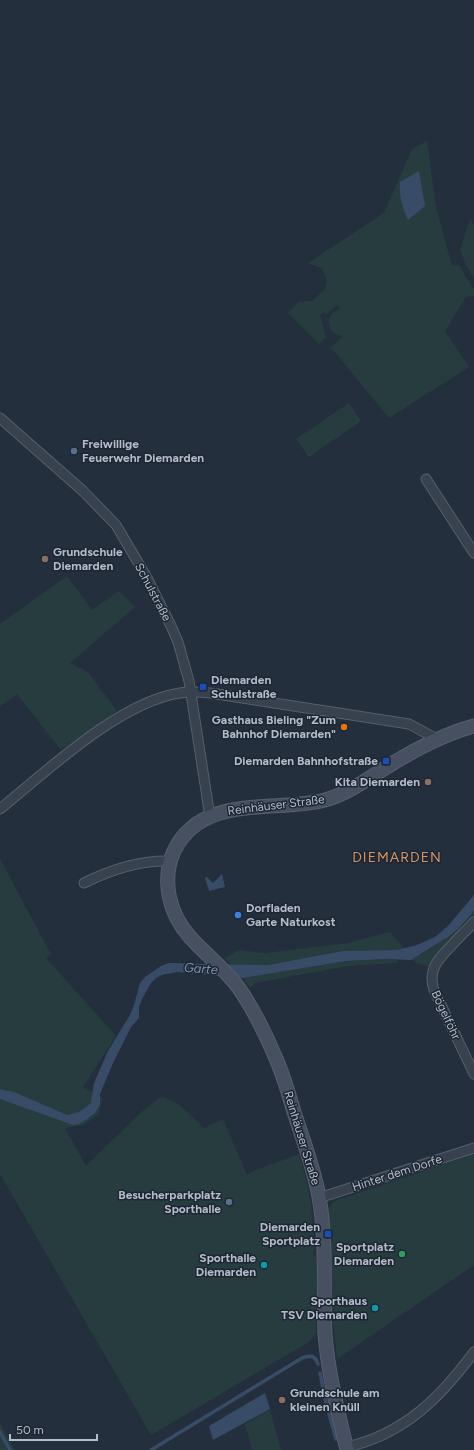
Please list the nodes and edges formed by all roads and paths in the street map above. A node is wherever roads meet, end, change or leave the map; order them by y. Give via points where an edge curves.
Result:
1 (0, 418) edge
2 (426, 479) dead end
3 (474, 553) edge
4 (190, 692) junction
5 (474, 726) edge
6 (437, 739) junction
7 (0, 810) edge
8 (210, 817) junction
9 (170, 861) junction
10 (84, 883) dead end
11 (474, 922) edge
12 (474, 1074) edge
13 (474, 1148) edge
14 (319, 1198) junction
15 (474, 1352) edge
16 (347, 1449) edge

1 - 4 street, Schulstraße via 83,491 116,525 146,576 178,642 190,681
2 - 3 street
4 - 6 street via 409,724
4 - 7 street via 158,698 125,713 68,753
4 - 8 street, Schulstraße
5 - 6 street, Reinhäuser Straße
6 - 8 street, Reinhäuser Straße via 336,797 305,804 232,809
8 - 9 street, Reinhäuser Straße via 180,840
9 - 10 street via 136,864
9 - 14 street, Reinhäuser Straße via 168,882 172,907 186,932 238,987 252,1009 278,1063 309,1156
11 - 12 street, Bögelföhr via 440,957 431,976 434,990
13 - 14 street, Hinter dem Dorfe
14 - 16 street, Reinhäuser Straße via 323,1234 326,1336 333,1390
15 - 16 street via 447,1386 416,1415 384,1435

